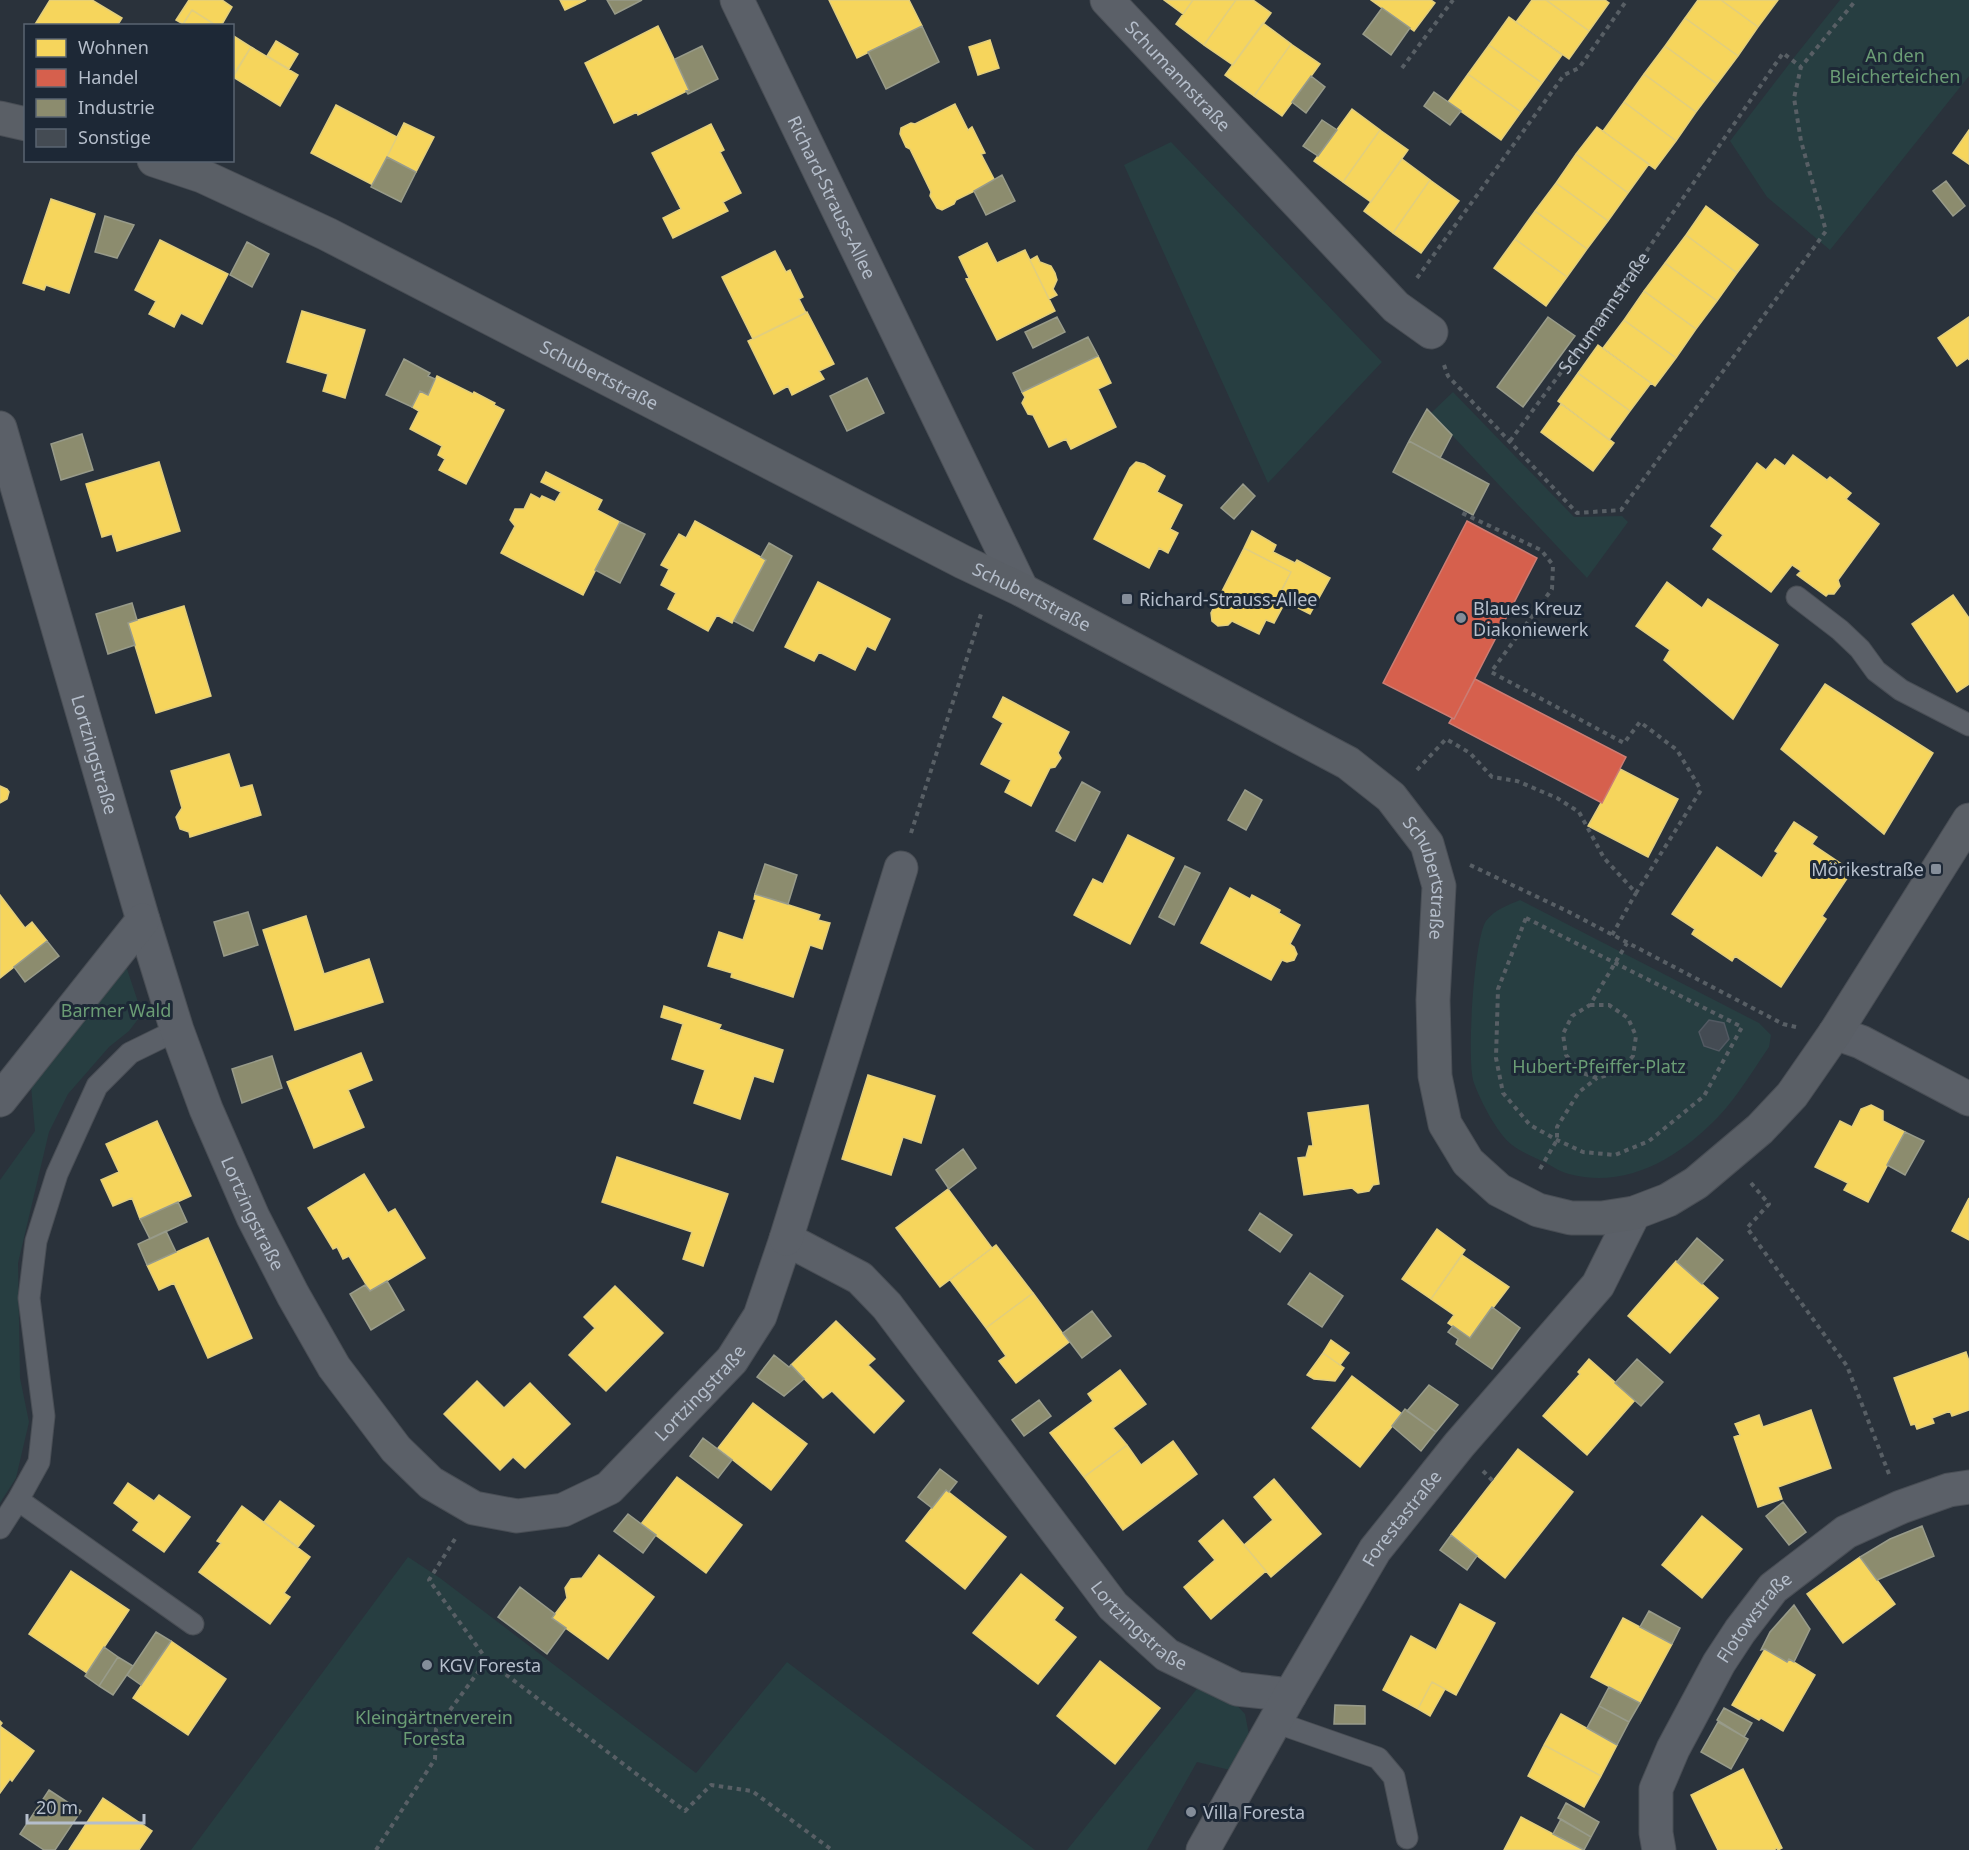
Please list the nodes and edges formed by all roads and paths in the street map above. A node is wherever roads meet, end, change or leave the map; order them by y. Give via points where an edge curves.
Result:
1 (737, 0) edge
2 (1107, 0) edge
3 (1453, 0) edge
4 (1627, 0) edge
5 (1856, 0) edge
6 (1801, 67) junction
7 (1402, 68) dead end
8 (0, 118) edge
9 (24, 124) edge
10 (160, 162) edge
11 (1396, 307) junction
12 (1431, 332) joint
13 (0, 428) edge
14 (1510, 441) junction
15 (1462, 513) dead end
16 (1022, 590) junction
17 (1797, 597) dead end
18 (982, 609) dead end
19 (1969, 725) edge
20 (1391, 797) junction
21 (1969, 820) edge
22 (1427, 844) junction
23 (901, 868) joint
24 (1636, 893) junction
25 (144, 920) junction
26 (1612, 935) junction
27 (1627, 943) junction
28 (1615, 962) junction
29 (1590, 1005) junction
30 (1759, 1011) dead end
31 (177, 1030) junction
32 (1835, 1033) junction
33 (1597, 1078) junction
34 (1969, 1099) edge
35 (0, 1100) edge
36 (1557, 1140) junction
37 (1540, 1169) dead end
38 (1769, 1204) dead end
39 (1634, 1213) junction
40 (786, 1239) junction
41 (1892, 1480) dead end
42 (1969, 1487) edge
43 (18, 1500) junction
44 (0, 1528) edge
45 (449, 1549) dead end
46 (193, 1623) dead end
47 (487, 1660) junction
48 (1282, 1708) junction
49 (1407, 1838) dead end
50 (376, 1850) edge
51 (832, 1850) edge
52 (1203, 1850) edge
53 (1659, 1850) edge

1 - 16 street, Richard-Strauss-Allee
2 - 11 street, Schumannstraße
3 - 7 path
4 - 11 path via 1579,68 1564,75
5 - 6 path
6 - 14 path, Schumannstraße via 1783,53 1588,336
6 - 14 path via 1794,98 1801,141 1826,231 1622,510 1577,513
8 - 9 street
10 - 16 street, Schubertstraße via 202,176 327,234
11 - 12 street, Schumannstraße
12 - 14 path via 1448,376
13 - 25 street, Lortzingstraße
15 - 24 path via 1541,550 1553,565 1552,589 1491,672 1624,743 1640,722 1677,750 1701,790
16 - 20 street, Schubertstraße via 1348,763
17 - 19 lane via 1840,630 1876,671 1901,690
18 - 23 path
20 - 22 street, Schubertstraße
20 - 24 path via 1446,739 1470,753 1492,777 1517,781 1579,812 1604,858
21 - 32 street
22 - 26 path
22 - 39 street, Schubertstraße via 1439,886 1433,1000 1436,1076 1445,1124 1468,1162 1499,1190 1538,1210 1571,1218
23 - 40 street, Lortzingstraße
24 - 26 path
25 - 31 street, Lortzingstraße
25 - 35 street
26 - 27 path
27 - 28 path
27 - 30 path
28 - 29 path
28 - 36 path via 1526,918 1498,989 1496,1058 1503,1093 1530,1125
28 - 36 path via 1742,1027 1704,1096 1649,1141 1616,1155 1583,1152
29 - 33 path via 1572,1016 1563,1034 1566,1055 1580,1072
29 - 33 path via 1609,1005 1618,1011 1628,1018 1636,1036 1633,1056 1619,1072
31 - 40 street, Lortzingstraße via 252,1217 334,1367 396,1449 431,1482 474,1508 517,1516 563,1510 609,1488 732,1360 760,1316
31 - 43 lane via 130,1053 97,1086 57,1174 36,1241 29,1298 44,1416 39,1462
32 - 34 street via 1861,1042
32 - 39 street via 1792,1095 1760,1129 1696,1183 1668,1200
33 - 36 path via 1579,1092 1557,1127
36 - 37 path
38 - 41 path via 1747,1228 1847,1366
39 - 48 street, Forestastraße via 1598,1285 1459,1445 1375,1550
40 - 48 street, Lortzingstraße via 860,1278 887,1306 1113,1606 1167,1655
42 - 53 street, Flotowstraße via 1901,1507 1846,1532 1773,1588 1719,1663 1673,1749 1656,1789
43 - 44 lane
43 - 46 lane
45 - 47 path via 429,1580
47 - 50 path via 436,1729 435,1759
47 - 51 path via 685,1810 711,1785 752,1791
48 - 49 lane via 1378,1758 1394,1777
48 - 52 street, Forestastraße

